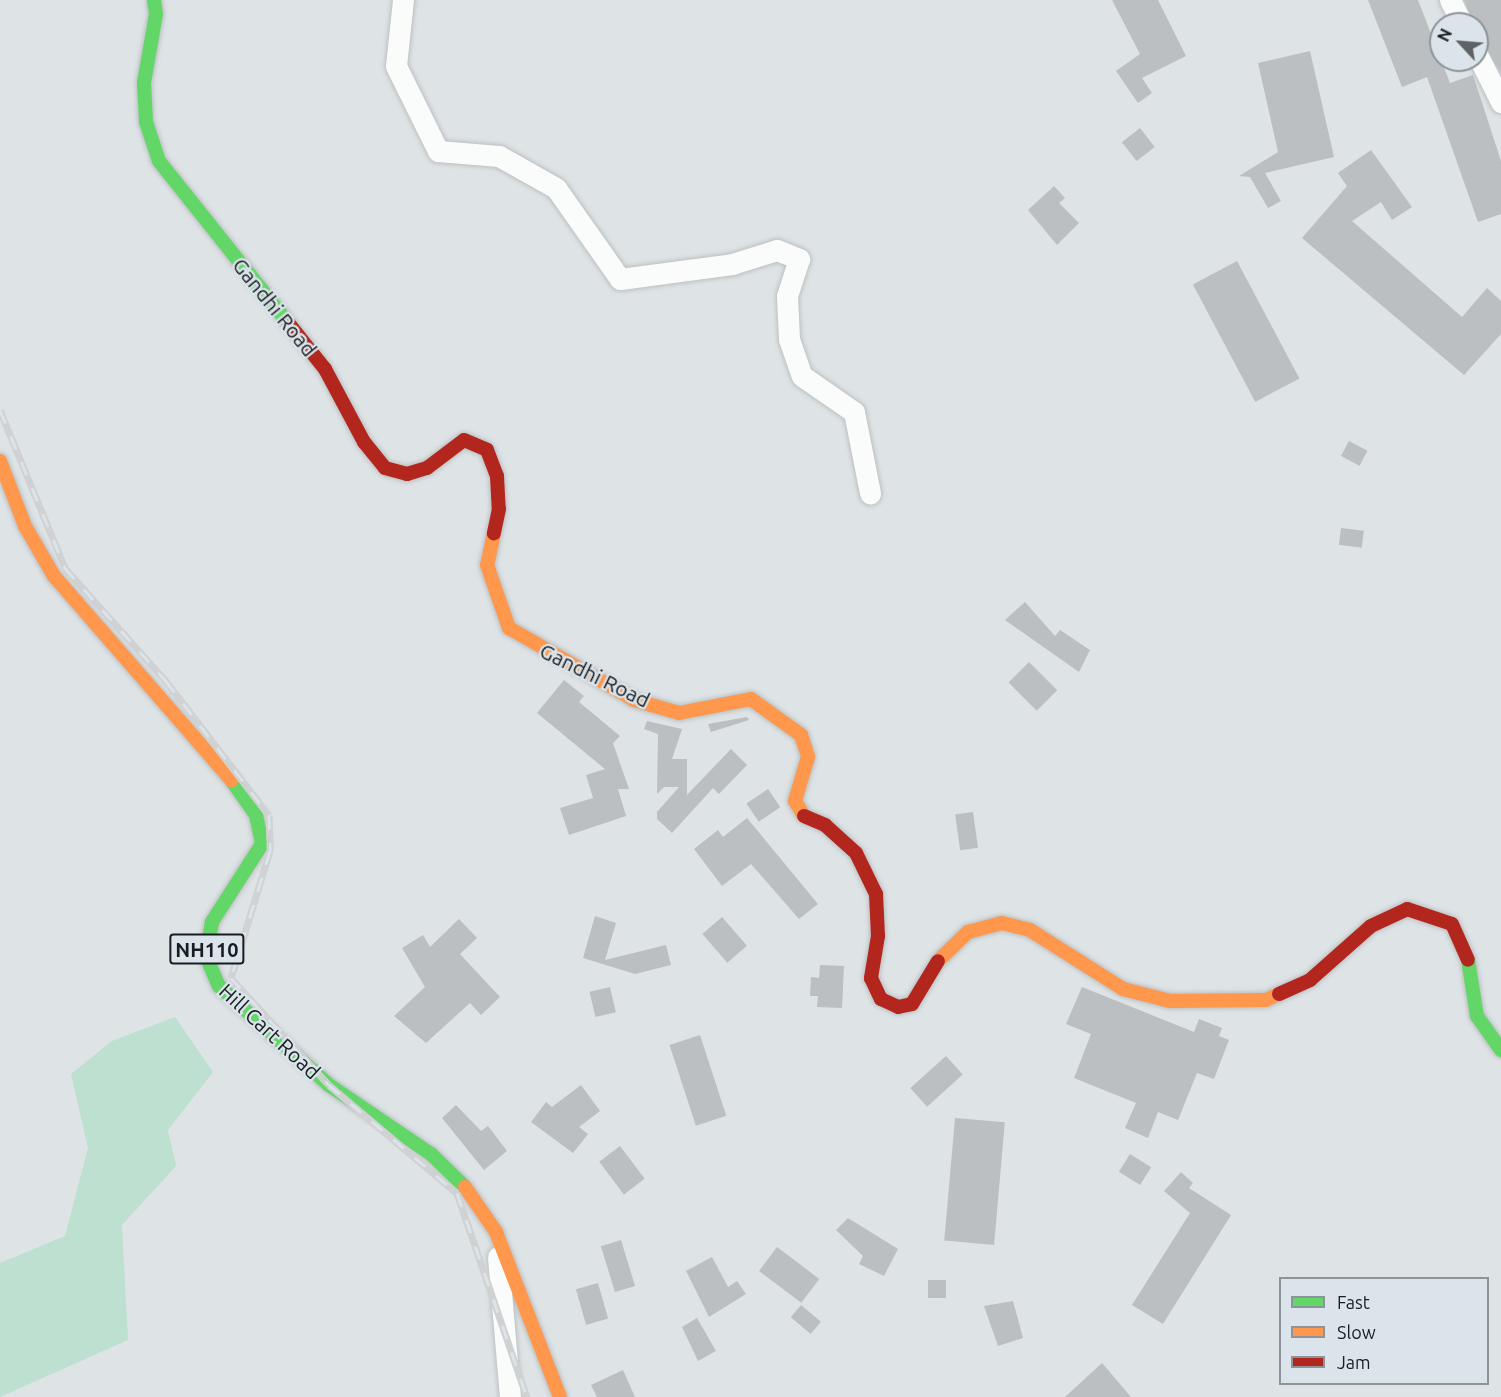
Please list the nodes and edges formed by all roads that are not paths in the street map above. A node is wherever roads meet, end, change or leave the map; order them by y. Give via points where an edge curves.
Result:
1 (154, 0) edge
2 (403, 0) edge
3 (1486, 72) edge
4 (1501, 102) edge
5 (0, 461) edge
6 (870, 492) dead end
7 (1501, 1050) edge
8 (496, 1232) junction
9 (510, 1397) edge
10 (560, 1397) edge

1 - 7 main road, Gandhi Road via 156,14 144,83 146,122 159,162 325,369 364,442 385,468 407,474 427,468 464,440 487,450 497,476 499,509 487,565 509,628 634,699 679,713 751,699 801,735 808,757 795,801 800,814 825,825 856,853 876,894 878,936 871,978 881,999 898,1007 912,1004 940,956 969,932 1002,923 1030,930 1123,989 1170,1001 1266,999 1310,980 1371,926 1407,909 1452,924 1469,962 1477,1016
2 - 6 street via 396,66 438,151 499,156 556,188 620,279 732,264 777,250 799,259 787,296 789,339 802,376 854,412
3 - 4 street
5 - 8 main road, Hill Cart Road / NH110 via 25,525 54,576 218,761 256,815 262,844 212,921 206,956 219,986 329,1085 431,1154 460,1180
8 - 9 street via 502,1351
8 - 10 main road, Hill Cart Road / NH110

